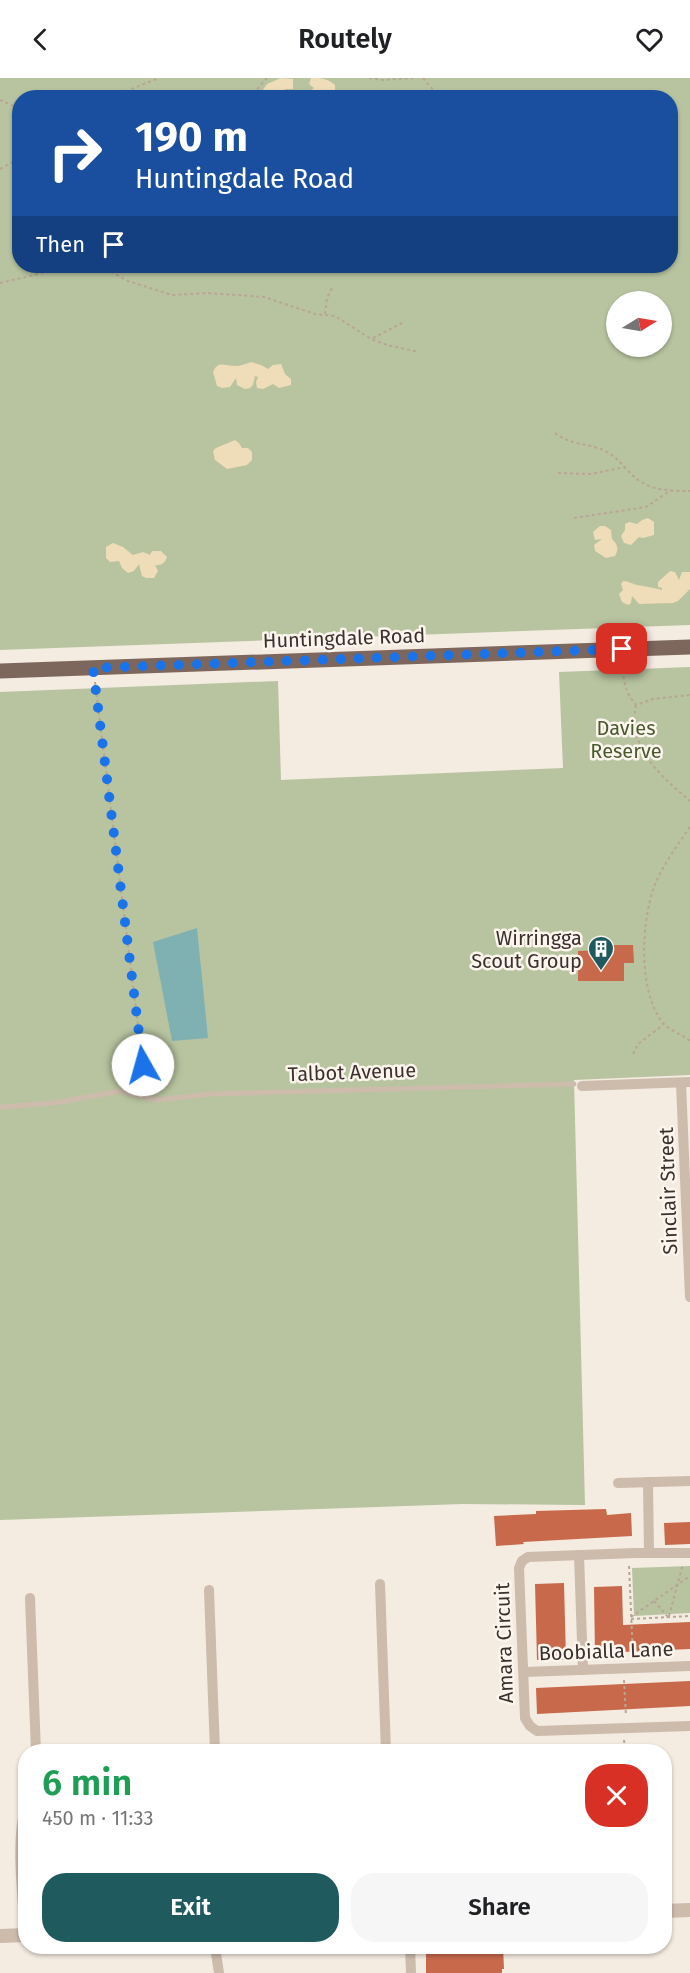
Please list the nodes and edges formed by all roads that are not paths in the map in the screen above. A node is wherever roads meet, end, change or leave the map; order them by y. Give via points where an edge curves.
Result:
1 (690, 647) edge
2 (0, 671) edge
3 (686, 1083) edge
4 (578, 1085) joint
5 (0, 1107) edge
6 (690, 1277) edge
7 (690, 1297) edge
8 (690, 1480) edge
9 (648, 1482) junction
10 (618, 1483) dead end
11 (649, 1553) junction
12 (690, 1553) edge
13 (579, 1555) junction
14 (380, 1584) dead end
15 (209, 1590) dead end
16 (30, 1598) dead end
17 (690, 1666) edge
18 (583, 1670) junction
19 (524, 1672) junction
20 (690, 1726) edge
21 (36, 1744) edge
22 (215, 1744) edge
23 (386, 1744) edge
24 (690, 1910) edge
25 (672, 1911) edge
26 (18, 1935) edge
27 (0, 1936) edge
28 (216, 1954) edge
29 (222, 1954) edge
30 (410, 1954) edge
31 (219, 1971) edge
32 (411, 1973) edge

1 - 2 main road, Huntingdale Road
3 - 4 street, Talbot Avenue
3 - 6 street, Sinclair Street
4 - 5 lane, Talbot Avenue via 211,1094 156,1100 120,1091 54,1103
6 - 7 street, Sinclair Street
8 - 9 street
9 - 10 street
9 - 11 street
11 - 12 street, Amara Circuit
11 - 13 street, Amara Circuit
13 - 18 street
13 - 19 street, Amara Circuit via 528,1557 522,1561 519,1568
14 - 23 street
15 - 22 street
16 - 21 street
17 - 18 street, Boobialla Lane
18 - 19 street, Boobialla Lane
19 - 20 street, Amara Circuit via 525,1718 537,1731
24 - 25 street
26 - 27 street
28 - 31 street
29 - 31 street
30 - 32 street

